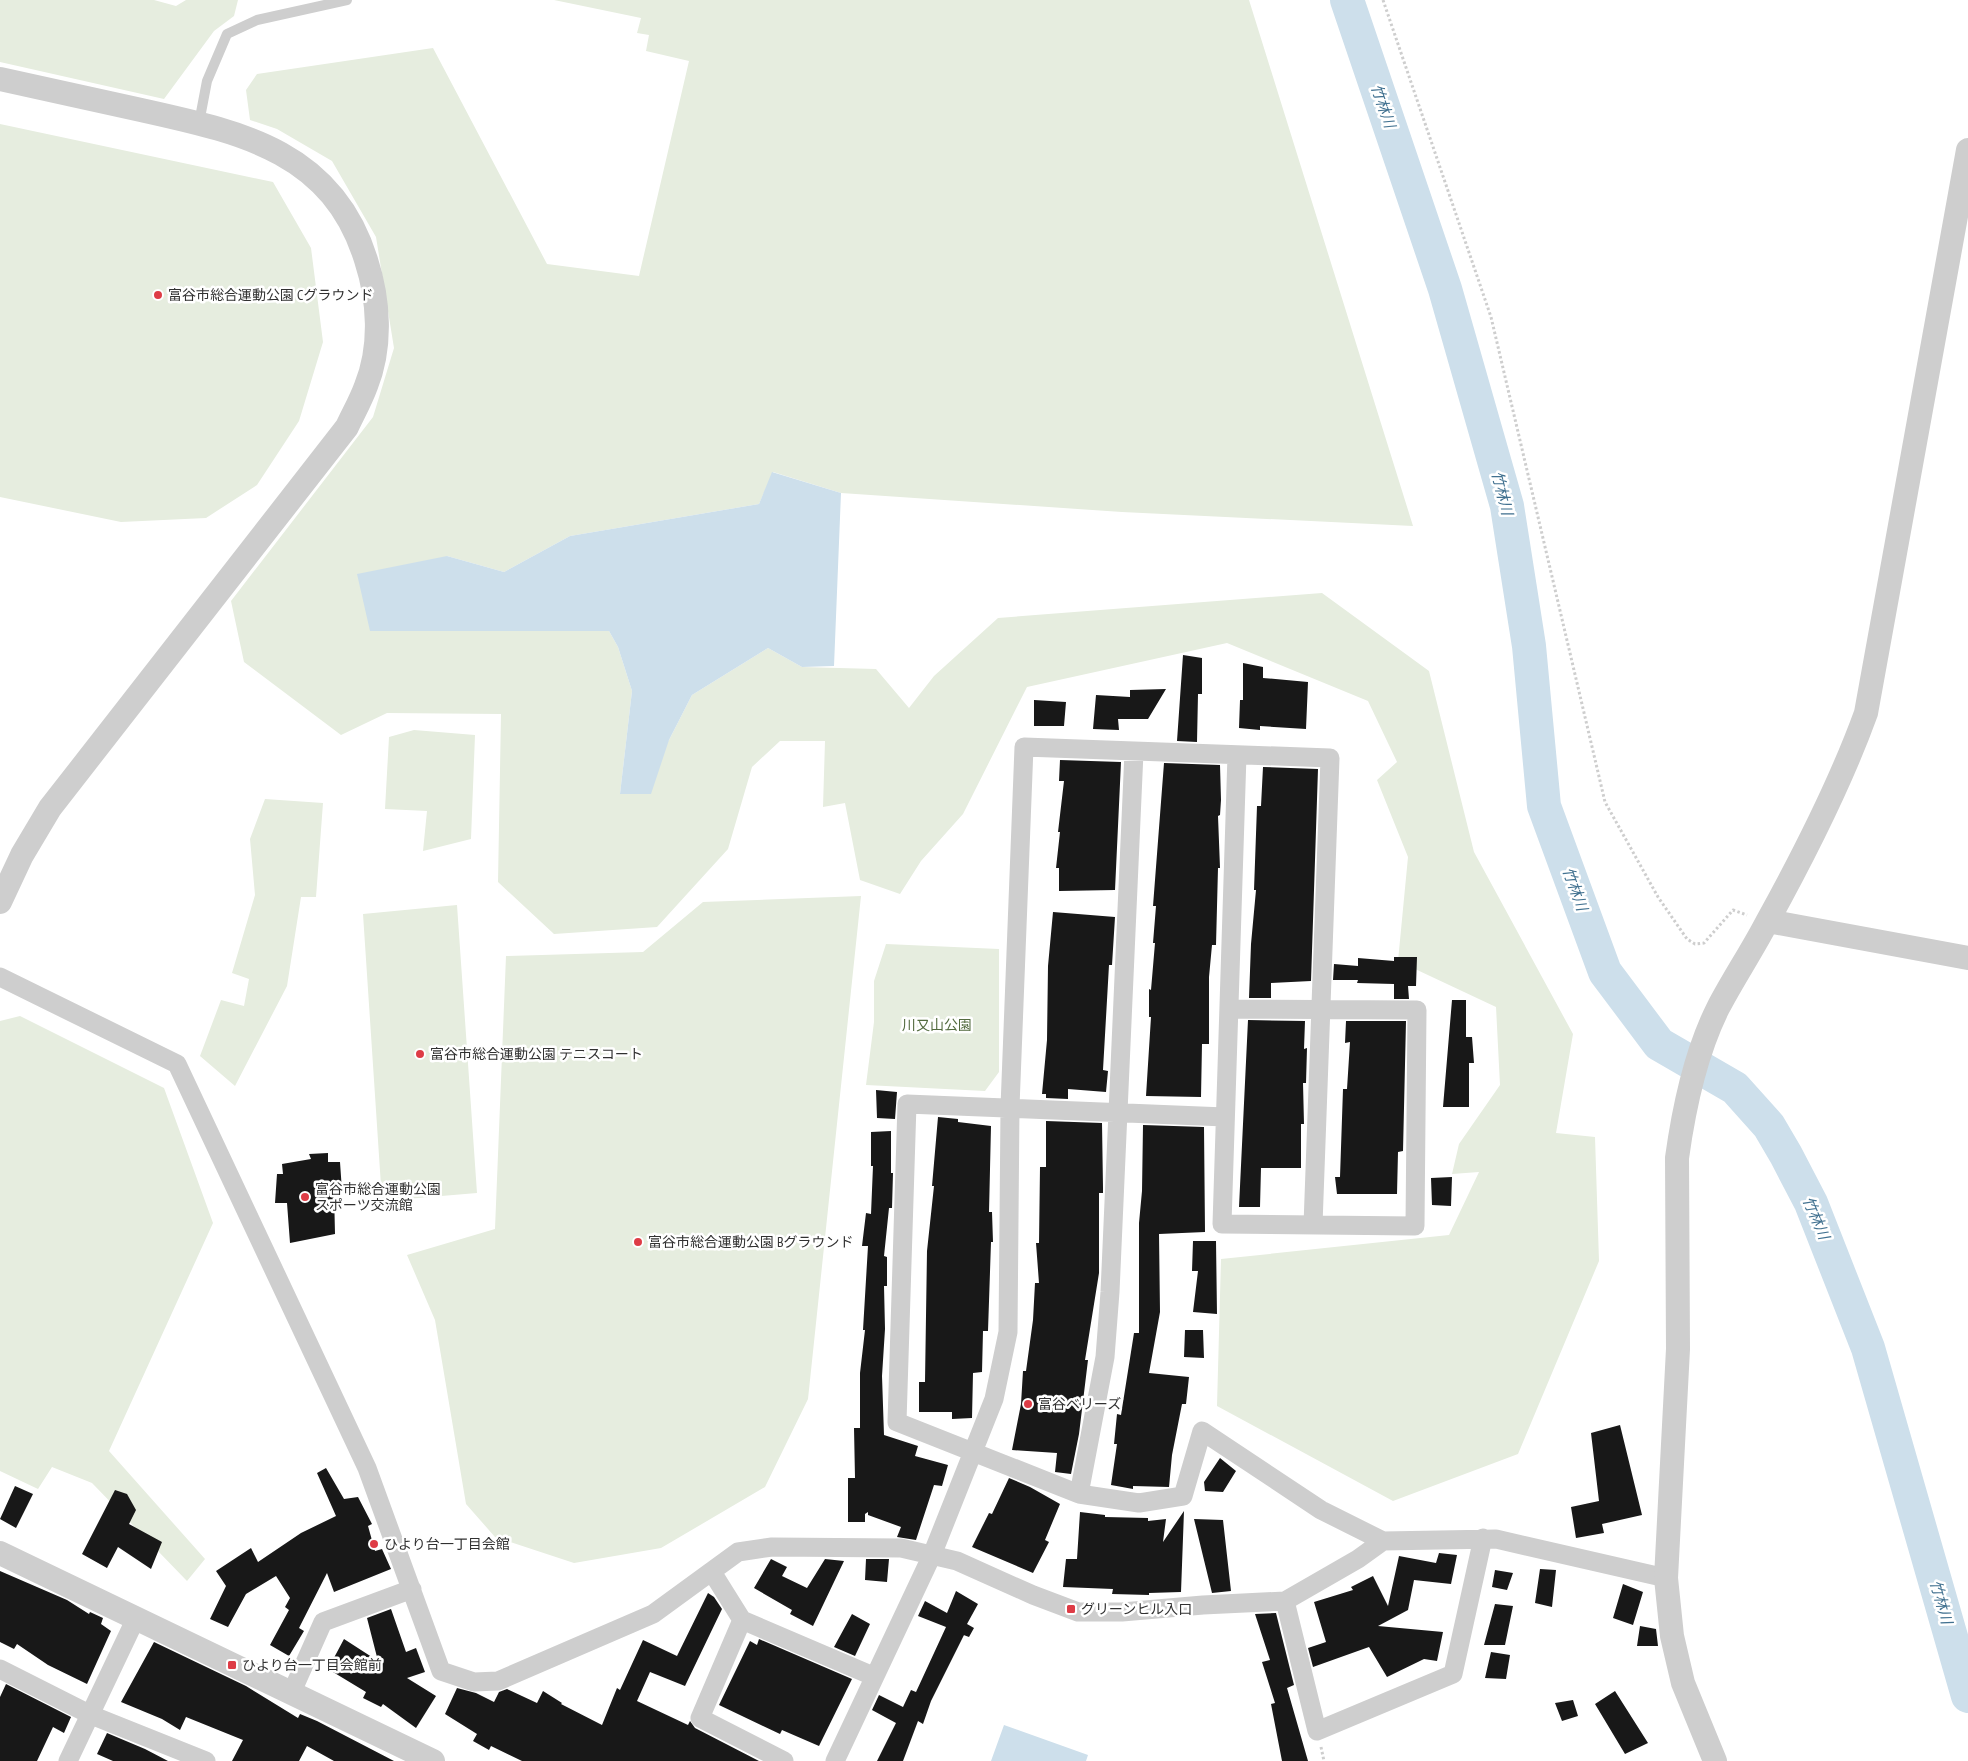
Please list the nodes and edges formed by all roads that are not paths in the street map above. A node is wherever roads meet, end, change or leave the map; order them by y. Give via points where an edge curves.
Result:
1 (346, 0) edge
2 (0, 79) edge
3 (198, 123) junction
4 (1968, 150) edge
5 (1134, 752) junction
6 (1237, 755) junction
7 (0, 902) edge
8 (1768, 921) junction
9 (1968, 958) edge
10 (0, 977) edge
11 (1229, 1009) junction
12 (1321, 1010) junction
13 (1010, 1108) junction
14 (1118, 1113) junction
15 (1225, 1117) junction
16 (1313, 1225) junction
17 (972, 1452) junction
18 (1079, 1494) junction
19 (1483, 1538) junction
20 (1383, 1541) junction
21 (0, 1553) edge
22 (932, 1554) junction
23 (712, 1572) junction
24 (1666, 1578) junction
25 (412, 1589) junction
26 (1285, 1601) junction
27 (136, 1618) junction
28 (742, 1620) junction
29 (0, 1669) edge
30 (873, 1676) junction
31 (291, 1694) junction
32 (91, 1715) junction
33 (199, 1760) edge
34 (68, 1761) edge
35 (433, 1761) edge
36 (784, 1761) edge
37 (835, 1761) edge
38 (1715, 1761) edge

1 - 3 lane via 257,20 227,34 207,82
2 - 3 street
3 - 7 street via 258,141 289,157 330,194 347,217 361,242 370,271 377,316 375,352 367,386 347,427 50,808 22,855
4 - 8 street via 1866,713 1851,754
5 - 6 street
5 - 13 street via 1024,747
5 - 14 street
6 - 11 street
6 - 12 street via 1330,758
8 - 9 street
8 - 24 street via 1718,1009 1706,1037 1690,1087 1678,1158 1678,1349
10 - 25 street via 177,1064 367,1468
11 - 12 street
11 - 15 street
12 - 16 street
12 - 16 street via 1417,1010 1415,1226
13 - 14 street
13 - 17 street via 1008,1332 994,1399
13 - 17 street via 907,1104 897,1422
14 - 15 street
14 - 18 street via 1105,1357
15 - 16 street via 1222,1224
17 - 18 street
17 - 22 street
18 - 20 street via 1139,1502 1183,1496 1202,1430 1322,1510
19 - 20 street
19 - 24 street
19 - 26 street via 1453,1674 1317,1732
20 - 26 street
21 - 27 street
22 - 23 street via 901,1548 772,1547 738,1552
22 - 26 street via 957,1561 1033,1596 1078,1612
22 - 30 street
23 - 25 street via 653,1614 498,1681 474,1682 441,1671
23 - 28 street
24 - 38 street via 1672,1636 1684,1683
25 - 31 street via 323,1622
27 - 31 street
27 - 32 street
28 - 30 street
28 - 36 street via 700,1718
29 - 32 street
30 - 37 street
31 - 35 street
32 - 33 street
32 - 34 street

